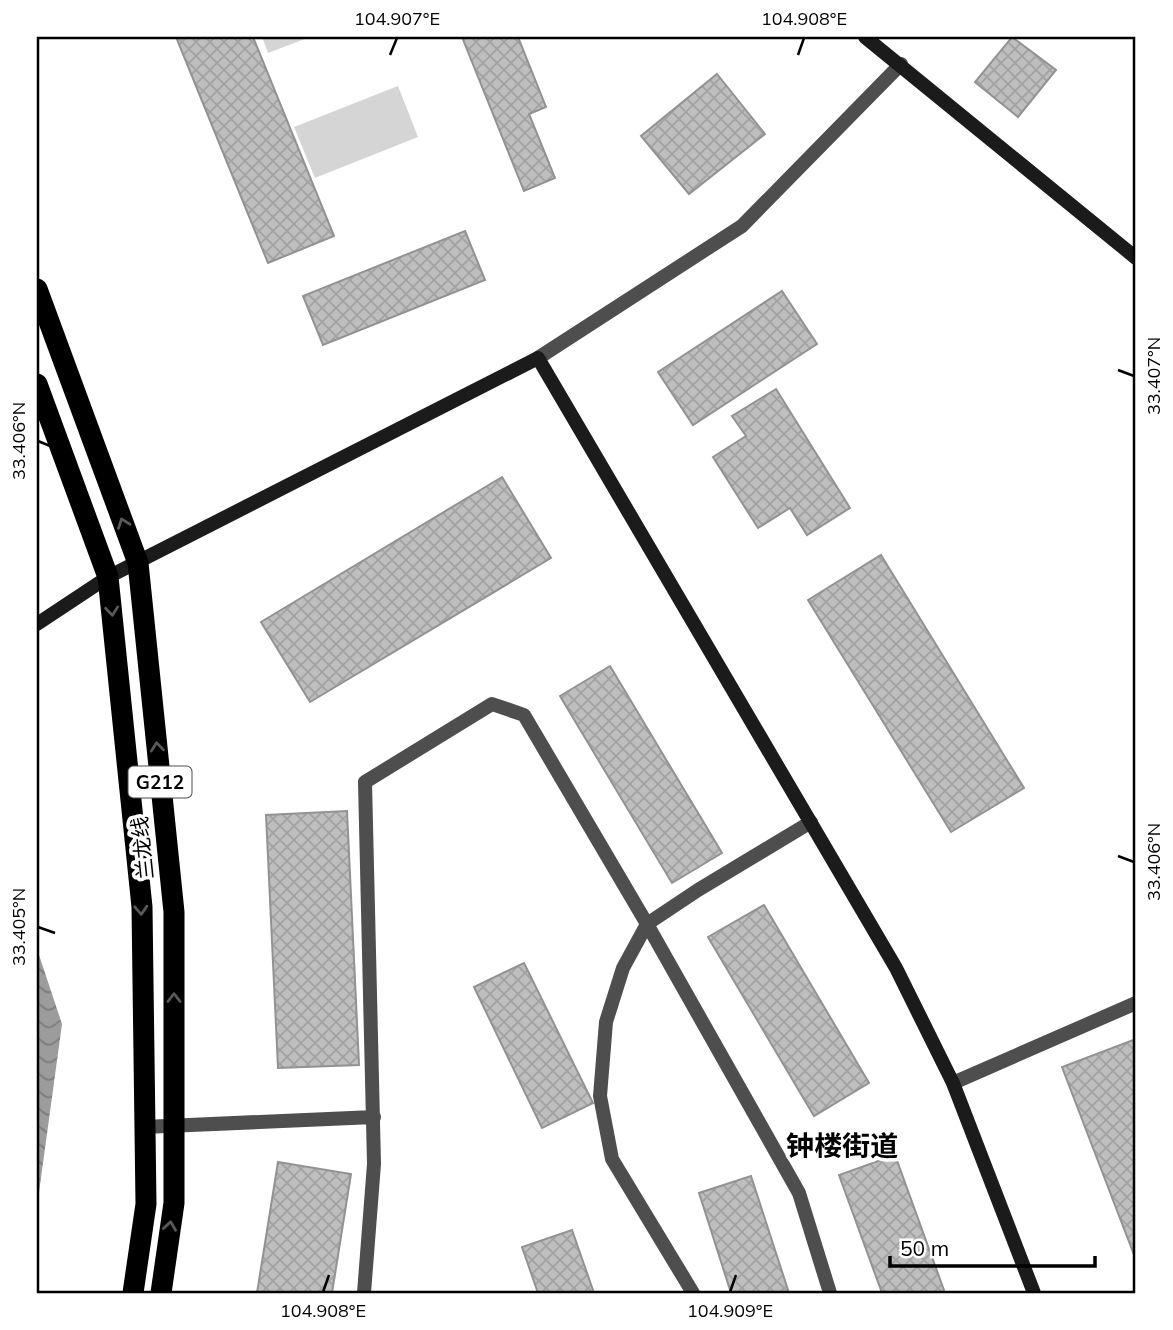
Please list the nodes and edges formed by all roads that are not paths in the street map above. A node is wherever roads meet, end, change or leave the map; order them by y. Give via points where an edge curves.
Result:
1 (865, 37) edge
2 (901, 64) junction
3 (1136, 258) edge
4 (37, 289) edge
5 (538, 358) junction
6 (37, 384) edge
7 (138, 563) junction
8 (108, 577) junction
9 (37, 624) edge
10 (811, 822) junction
11 (647, 924) junction
12 (1136, 1003) edge
13 (953, 1083) junction
14 (374, 1117) junction
15 (174, 1125) junction
16 (144, 1127) junction
17 (133, 1293) edge
18 (161, 1293) edge
19 (364, 1293) edge
20 (693, 1293) edge
21 (830, 1293) edge
22 (1034, 1293) edge

1 - 2 street
2 - 3 street
2 - 5 street via 742,226
7 -> 4 highway, 兰龙线 / G212
5 - 7 street
5 - 10 street
6 - 8 highway, 兰龙线 / G212
7 - 8 street
15 -> 7 highway, 兰龙线 / G212 via 174,912
8 - 9 street
8 -> 16 highway, 兰龙线 / G212 via 142,907
10 - 11 street
10 - 13 street via 896,968
11 - 14 street via 524,715 492,704 365,782
11 - 20 street via 623,968 606,1022 600,1096 612,1159
11 - 21 street via 799,1193
12 - 13 street
13 - 22 street
14 - 15 street
14 - 19 street
15 - 16 street
18 -> 15 highway, 兰龙线 / G212 via 174,1203
16 - 17 highway, 兰龙线 / G212 via 145,1204

